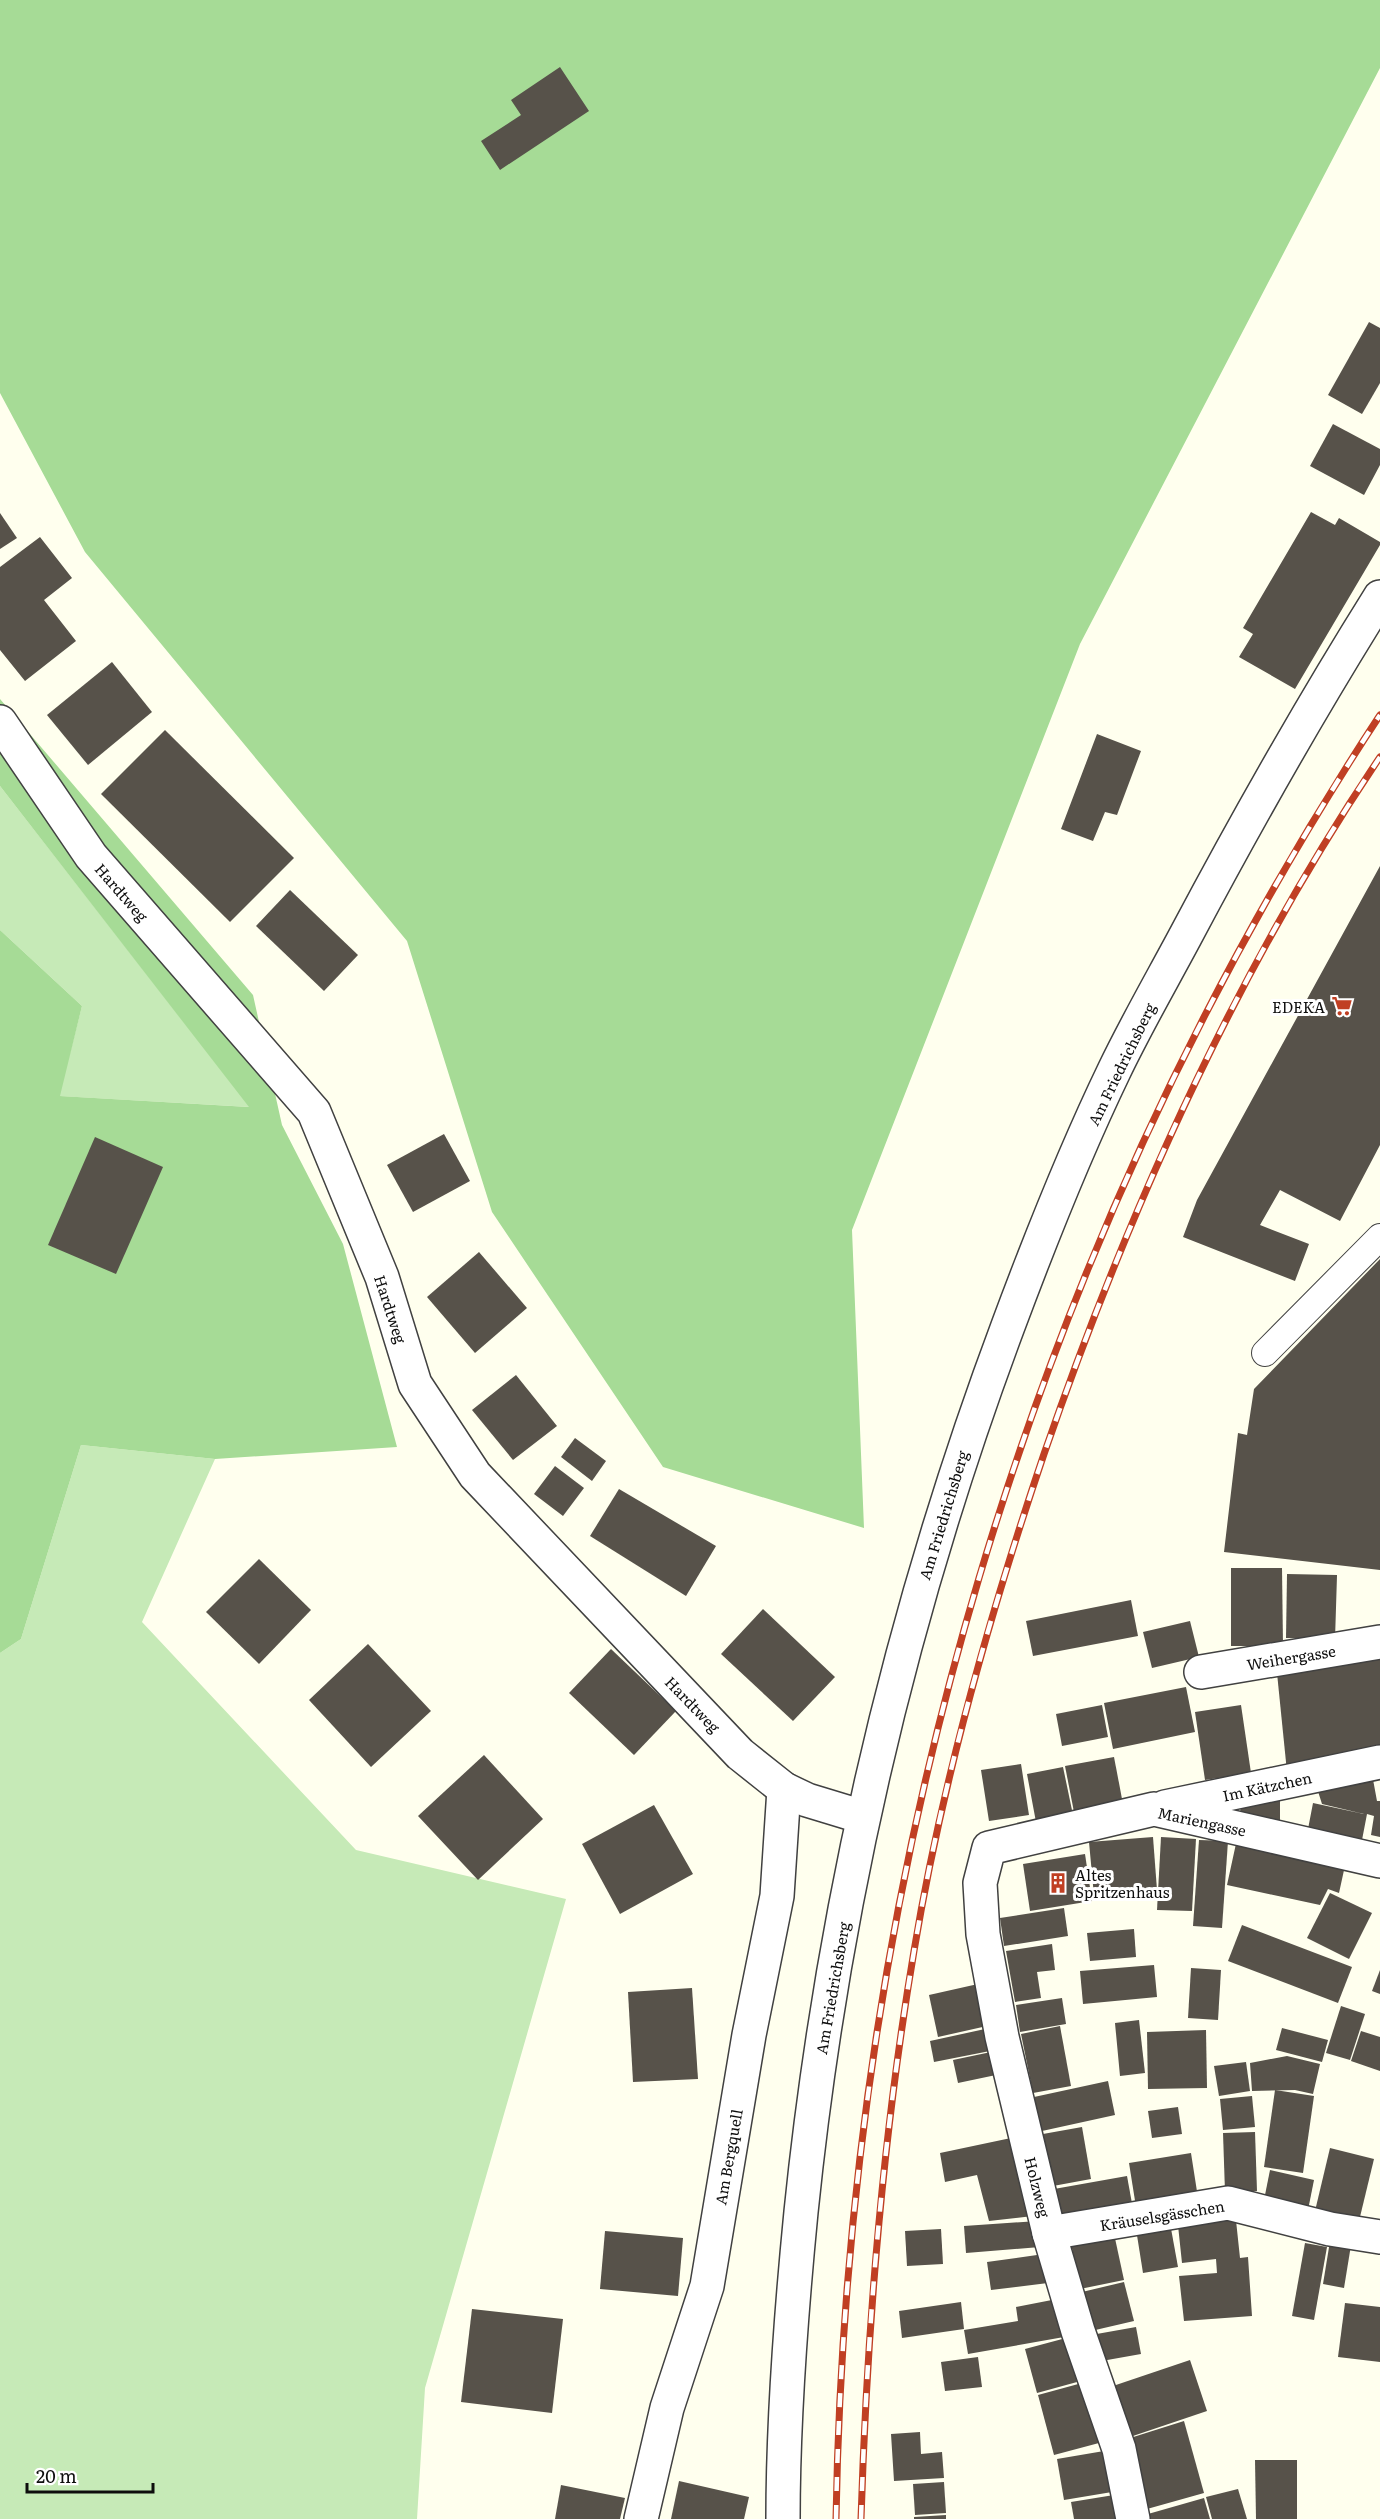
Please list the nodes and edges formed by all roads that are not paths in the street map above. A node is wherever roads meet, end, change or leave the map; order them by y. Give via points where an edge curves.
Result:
1 (1380, 597) edge
2 (0, 722) edge
3 (1380, 1237) edge
4 (1265, 1353) dead end
5 (1380, 1642) edge
6 (1201, 1672) dead end
7 (1380, 1762) edge
8 (784, 1789) junction
9 (1154, 1809) junction
10 (863, 1817) junction
11 (989, 1848) joint
12 (1380, 1861) edge
13 (1049, 2233) junction
14 (1380, 2237) edge
15 (642, 2519) edge
16 (783, 2519) edge
17 (1133, 2519) edge

1 - 10 street, Am Friedrichsberg via 1231,851 1126,1049 1043,1232 971,1426 922,1583
2 - 8 street, Hardtweg via 91,856 314,1112 382,1277 415,1384 475,1476 740,1754
3 - 4 lane
5 - 6 street, Weihergasse
7 - 9 street, Im Kätzchen
8 - 10 street, Hardtweg
8 - 15 street, Am Bergquell via 777,1896 706,2286 667,2408
9 - 11 street, Mariengasse
9 - 12 street, Mariengasse
10 - 16 street, Am Friedrichsberg via 830,1987 810,2127 792,2306
11 - 13 street, Holzweg via 980,1883 983,1934 1002,2037
13 - 14 street, Kräuselsgässchen via 1228,2203 1329,2229
13 - 17 street, Holzweg via 1119,2449

